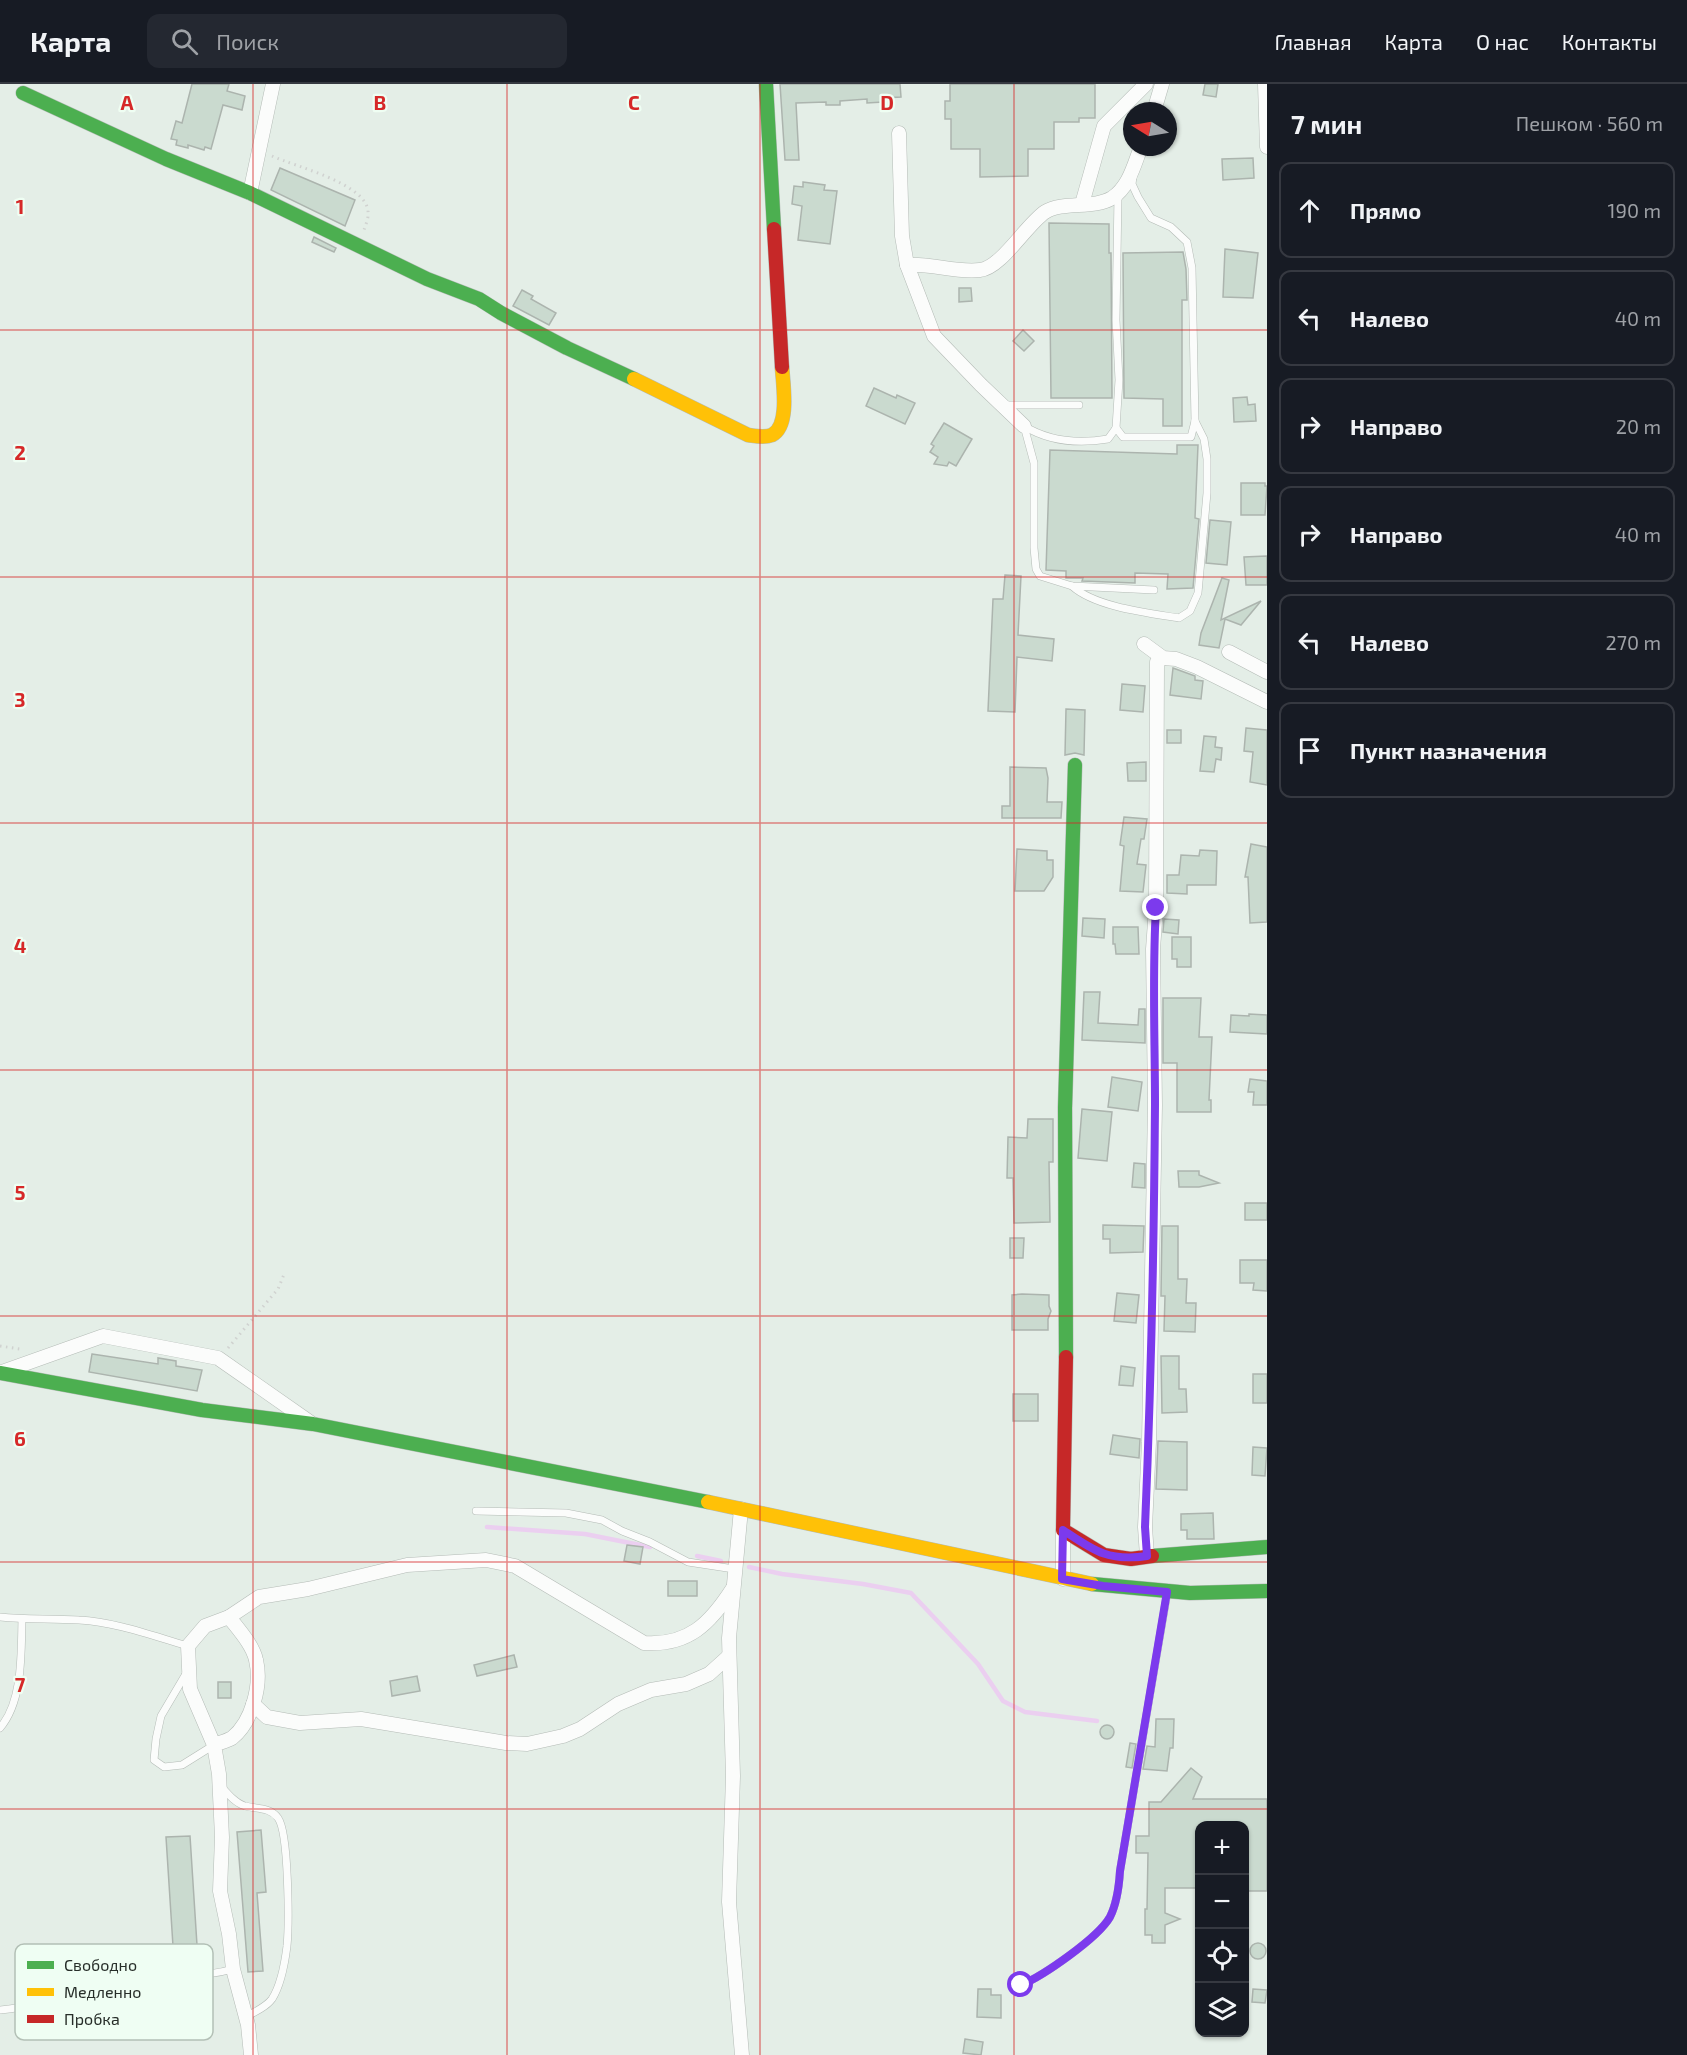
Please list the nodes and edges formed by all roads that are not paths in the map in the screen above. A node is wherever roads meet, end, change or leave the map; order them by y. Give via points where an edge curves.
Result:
1 (273, 84) edge
2 (766, 84) edge
3 (1146, 84) edge
4 (1162, 84) edge
5 (1265, 84) edge
6 (23, 93) dead end
7 (1157, 102) edge
8 (899, 133) dead end
9 (1267, 147) edge
10 (1137, 156) edge
11 (1133, 166) junction
12 (250, 193) junction
13 (1118, 193) junction
14 (1082, 204) junction
15 (907, 265) junction
16 (1003, 405) junction
17 (1079, 405) dead end
18 (1195, 421) junction
19 (1024, 426) junction
20 (1116, 428) junction
21 (1123, 437) junction
22 (1191, 438) junction
23 (1108, 439) junction
24 (1204, 439) junction
25 (1072, 586) junction
26 (1154, 590) dead end
27 (1144, 644) dead end
28 (1229, 652) dead end
29 (1163, 658) junction
30 (1267, 672) edge
31 (1267, 702) edge
32 (1075, 765) dead end
33 (0, 1373) edge
34 (313, 1424) junction
35 (741, 1509) junction
36 (476, 1511) dead end
37 (1063, 1530) junction
38 (1267, 1547) edge
39 (1147, 1556) junction
40 (734, 1569) junction
41 (1062, 1579) junction
42 (733, 1588) junction
43 (1267, 1591) edge
44 (1167, 1592) junction
45 (0, 1617) edge
46 (229, 1617) junction
47 (22, 1619) junction
48 (188, 1646) junction
49 (729, 1656) junction
50 (189, 1667) junction
51 (253, 1704) junction
52 (0, 1728) edge
53 (214, 1745) junction
54 (220, 1785) junction
55 (233, 1969) junction
56 (213, 1973) edge
57 (1021, 1985) dead end
58 (15, 2008) edge
59 (0, 2010) edge
60 (246, 2017) junction
61 (251, 2055) edge
62 (742, 2055) edge

1 - 12 street
2 - 12 street via 784,397 783,417 773,436 748,435 567,348 479,299 427,279
3 - 14 street via 1104,126
4 - 7 street
5 - 9 street
6 - 12 street
8 - 15 street via 902,236
10 - 11 street
11 - 13 street
11 - 18 lane via 1132,184 1151,218 1171,227 1187,242 1192,268
13 - 14 street via 1110,199
13 - 20 lane
14 - 15 street via 1042,214 992,267 963,270
15 - 16 street via 934,336
16 - 17 lane
16 - 19 street
18 - 22 lane
18 - 24 lane
19 - 23 lane via 1049,439
19 - 25 lane via 1034,463 1036,569 1040,576
20 - 21 lane
20 - 23 lane
21 - 22 lane
21 - 23 lane
22 - 24 lane
24 - 25 lane via 1207,493 1198,593 1190,612 1179,618 1117,607 1092,600
25 - 26 lane
27 - 29 street
28 - 30 street
29 - 31 street via 1197,667
29 - 39 street via 1157,662
32 - 37 street via 1065,1108
33 - 34 street via 202,1410
33 - 34 street via 103,1336 218,1358
34 - 35 street
35 - 40 street
35 - 41 street
36 - 40 lane via 566,1513 602,1520 688,1562
37 - 39 street via 1104,1555 1131,1559
37 - 41 street
38 - 39 street
40 - 42 street
41 - 44 street
42 - 46 street via 718,1611 691,1635 662,1644 644,1643 515,1566 486,1560 406,1565 259,1597
42 - 49 street
43 - 44 street
44 - 57 lane via 1118,1891 1109,1918 1073,1952
45 - 47 lane
46 - 48 street via 204,1626
46 - 51 street via 256,1659 258,1692
47 - 48 lane via 81,1620
47 - 52 lane via 14,1701
48 - 50 street
49 - 51 street via 709,1674 686,1684 651,1690 618,1704 580,1729 527,1744 361,1719 300,1723 267,1717
49 - 62 street via 733,1776 729,1902
50 - 53 street via 190,1689
50 - 53 lane via 160,1716 154,1760 164,1767 182,1765
51 - 53 street via 231,1738
53 - 54 street
54 - 55 street via 220,1892
54 - 60 lane via 243,1806 265,1808 278,1818 285,1843 287,1946 282,1974 272,1998
55 - 56 lane
55 - 60 street
58 - 59 lane
60 - 61 street

